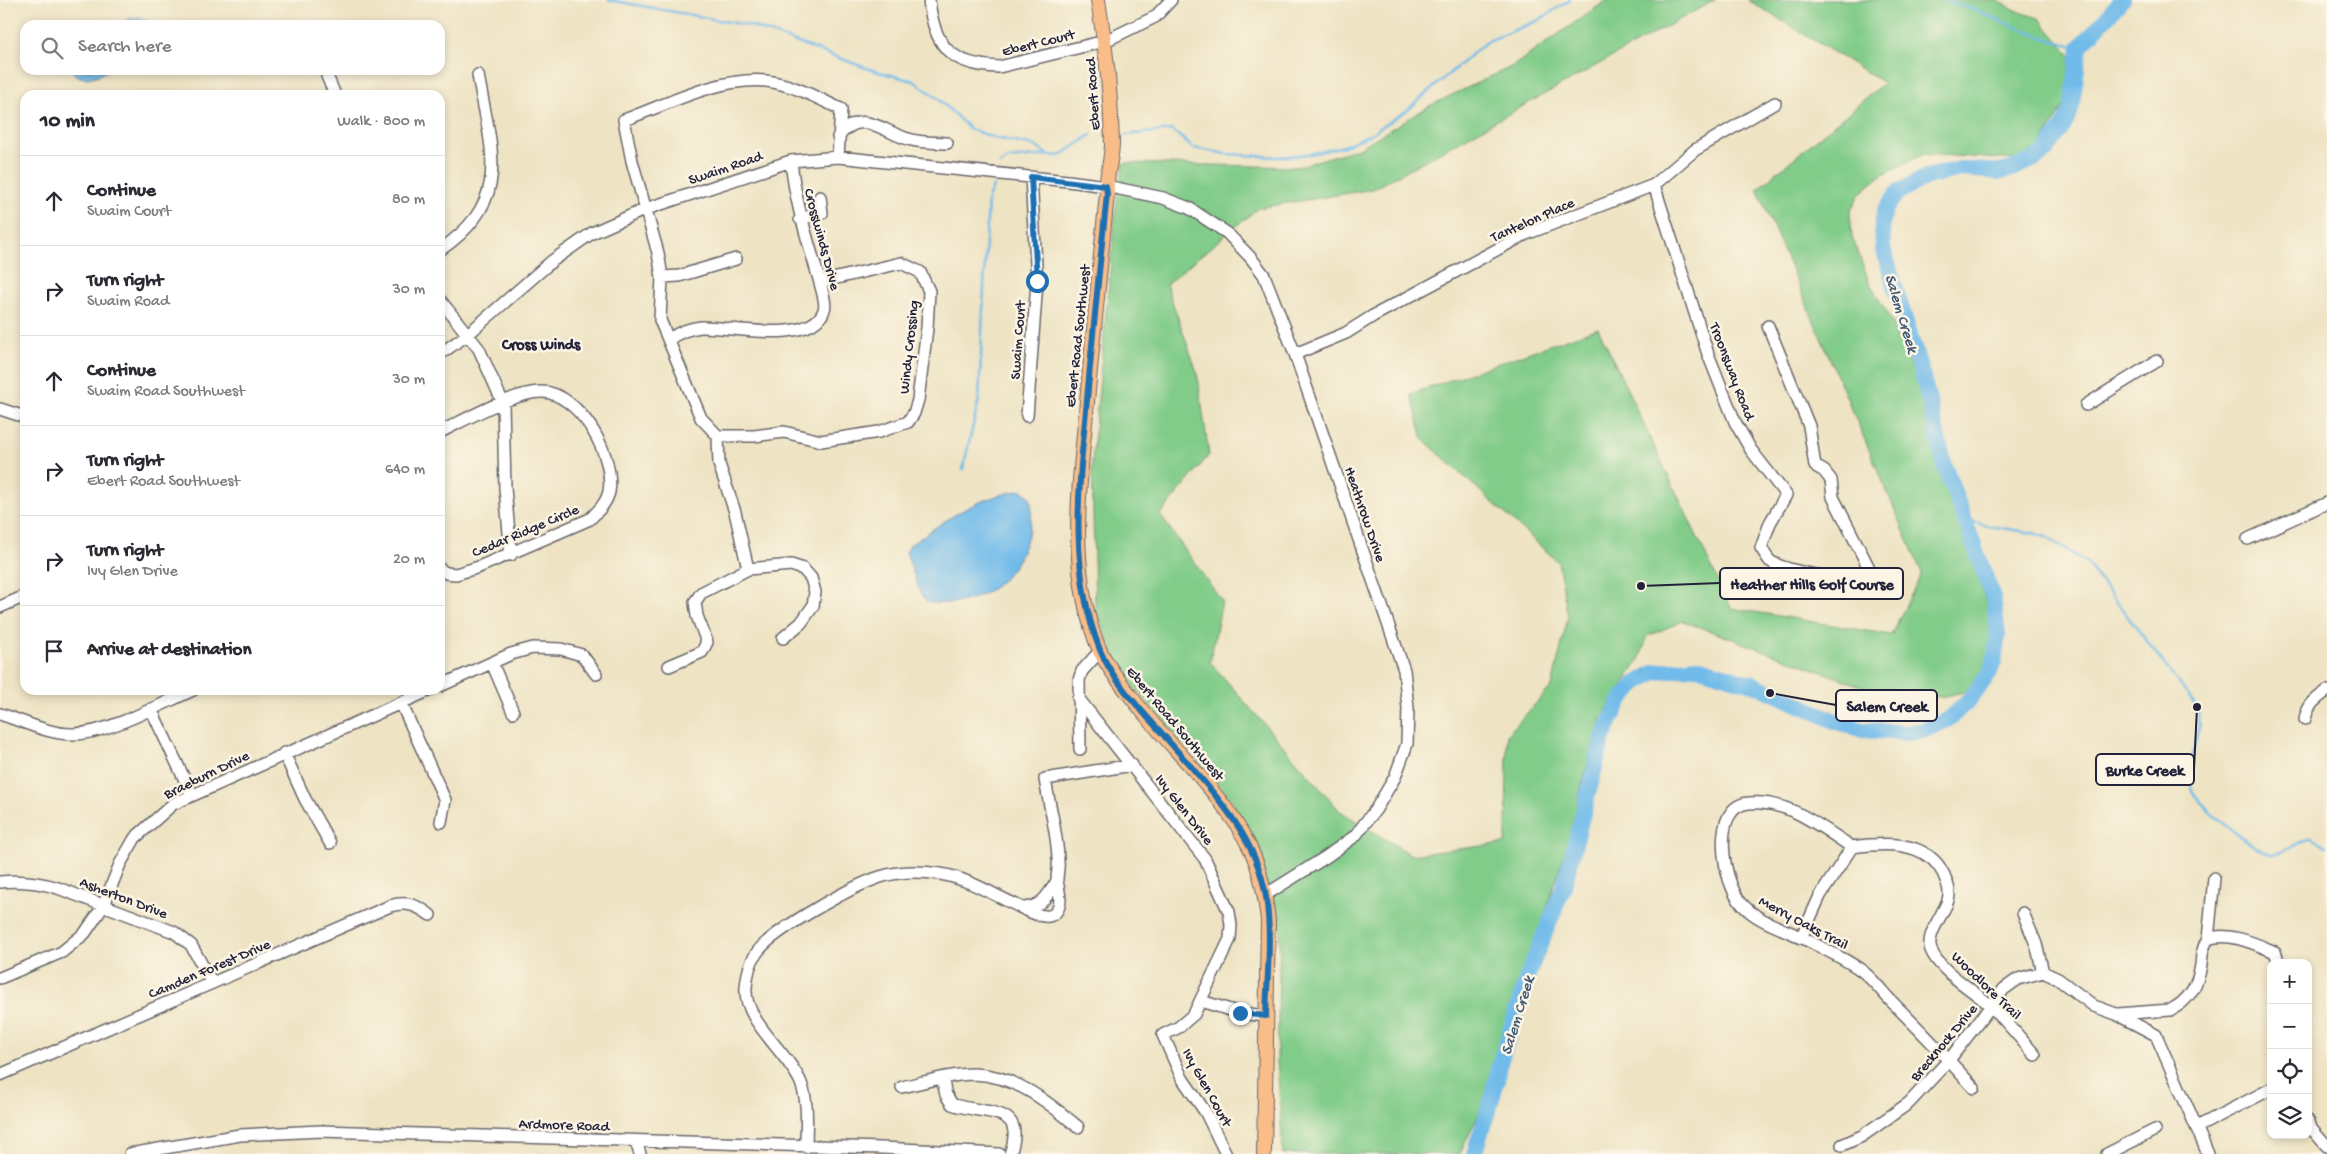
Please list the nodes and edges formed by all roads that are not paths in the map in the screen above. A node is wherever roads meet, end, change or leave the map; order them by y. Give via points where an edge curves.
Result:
1 (929, 0) edge
2 (1098, 0) edge
3 (1171, 0) edge
4 (1105, 41) junction
5 (478, 75) dead end
6 (327, 76) dead end
7 (334, 90) edge
8 (1775, 103) dead end
9 (838, 137) junction
10 (947, 143) dead end
11 (838, 157) junction
12 (791, 161) junction
13 (1031, 177) junction
14 (1654, 185) junction
15 (1106, 186) junction
16 (820, 197) dead end
17 (646, 209) junction
18 (800, 219) junction
19 (445, 246) edge
20 (736, 259) dead end
21 (662, 277) junction
22 (820, 282) junction
23 (445, 306) edge
24 (1768, 326) dead end
25 (467, 335) junction
26 (669, 339) junction
27 (445, 350) edge
28 (1295, 354) junction
29 (2157, 361) dead end
30 (503, 403) junction
31 (2086, 405) dead end
32 (0, 409) edge
33 (20, 415) edge
34 (1027, 416) dead end
35 (445, 430) edge
36 (718, 436) junction
37 (2327, 503) edge
38 (2248, 539) dead end
39 (511, 554) junction
40 (748, 569) junction
41 (445, 572) edge
42 (20, 598) edge
43 (0, 607) edge
44 (783, 638) dead end
45 (1100, 651) junction
46 (492, 662) junction
47 (669, 666) dead end
48 (596, 674) dead end
49 (445, 684) edge
50 (2327, 691) edge
51 (181, 695) edge
52 (419, 695) edge
53 (1078, 698) junction
54 (401, 703) junction
55 (151, 708) junction
56 (513, 712) dead end
57 (0, 714) edge
58 (2305, 718) dead end
59 (1080, 749) dead end
60 (284, 753) junction
61 (1132, 765) junction
62 (192, 795) junction
63 (441, 822) dead end
64 (330, 842) dead end
65 (1852, 847) junction
66 (2214, 878) dead end
67 (1057, 881) junction
68 (0, 882) edge
69 (1265, 895) junction
70 (104, 905) junction
71 (1022, 908) junction
72 (2024, 913) dead end
73 (430, 914) dead end
74 (1801, 938) junction
75 (2208, 939) junction
76 (2278, 959) edge
77 (2043, 972) junction
78 (0, 978) edge
79 (212, 982) junction
80 (1200, 1001) junction
81 (1992, 1007) junction
82 (2116, 1014) junction
83 (1266, 1016) junction
84 (1163, 1034) joint
85 (2035, 1055) dead end
86 (1949, 1060) junction
87 (0, 1075) edge
88 (942, 1078) junction
89 (902, 1087) dead end
90 (1974, 1088) dead end
91 (2267, 1091) edge
92 (1078, 1127) dead end
93 (2197, 1127) junction
94 (2312, 1129) edge
95 (2155, 1130) dead end
96 (636, 1142) junction
97 (1842, 1145) dead end
98 (2327, 1146) edge
99 (806, 1147) junction
100 (2327, 1150) edge
101 (882, 1151) edge
102 (130, 1154) edge
103 (640, 1154) edge
104 (999, 1154) edge
105 (1010, 1154) edge
106 (1226, 1154) edge
107 (1264, 1154) edge
108 (2107, 1154) edge
109 (2208, 1154) edge
110 (2323, 1154) edge

1 - 4 street, Ebert Court via 932,25 942,44 957,58 983,67 1022,63
2 - 4 main road, Ebert Road
3 - 4 street, Ebert Court via 1156,17
4 - 15 main road, Ebert Road via 1112,147
5 - 19 street via 493,172 482,210 470,226
6 - 7 street
8 - 14 street, Tantelon Place via 1695,150
9 - 10 street via 844,130 861,122 878,124 911,140
9 - 11 street
9 - 17 street via 841,110 797,88 766,81 718,86 624,120
11 - 12 street, Swaim Road
11 - 13 street, Swaim Road
12 - 17 street, Swaim Road
12 - 18 street, Crosswinds Drive
13 - 15 street, Swaim Road
13 - 34 street, Swaim Court via 1037,282
14 - 24 street, Troonsway Road via 1708,354 1734,422 1786,495 1770,523 1761,548 1770,561 1809,574 1863,579 1872,574 1833,497 1831,480 1815,466 1809,426
14 - 28 street, Tantelon Place via 1526,234 1373,316 1346,334
15 - 28 street, Heathrow Drive via 1162,198 1189,208 1228,234 1264,275
15 - 45 main road, Ebert Road Southwest via 1078,522 1081,580
16 - 18 street via 822,213
17 - 21 street
17 - 25 street, Swaim Road via 592,233 552,261
18 - 22 street, Crosswinds Drive
20 - 21 street via 679,276
21 - 26 street via 660,320
22 - 26 street, Crosswinds Drive via 825,307 822,314 808,325 780,332 699,327
22 - 36 street, Windy Crossing via 901,263 913,267 925,279 929,291 927,328 918,400 910,420 879,432 821,441 784,432
23 - 25 street
25 - 27 street, Swaim Road
25 - 30 street via 479,349
26 - 36 street via 701,418
28 - 69 street, Heathrow Drive via 1404,670 1407,744 1395,777 1355,836
29 - 31 street
30 - 35 street, Cedar Ridge Circle
30 - 39 street
30 - 39 street, Cedar Ridge Circle via 524,394 550,393 564,400 601,442 609,468 609,492 596,514 575,527
32 - 33 street
36 - 40 street via 719,464 735,512
37 - 38 street
39 - 41 street, Cedar Ridge Circle via 456,574
40 - 44 street via 791,565 803,569 811,578 815,592 813,606 801,623
40 - 47 street via 701,593 695,602 696,616 707,642 702,652
42 - 43 street
45 - 53 street via 1082,672
45 - 69 main road, Ebert Road Southwest via 1145,714 1234,820 1251,849
46 - 48 street via 533,648 561,649 582,655
46 - 49 street
46 - 56 street
50 - 58 street via 2312,702
51 - 55 street
52 - 54 street, Braeburn Drive
53 - 59 street
53 - 61 street, Ivy Glen Drive
54 - 60 street, Braeburn Drive
54 - 63 street via 445,800
55 - 57 street via 98,730 74,734 55,732
55 - 62 street
60 - 62 street, Braeburn Drive
60 - 64 street
61 - 67 street via 1045,779 1058,861
61 - 80 street, Ivy Glen Drive via 1205,859 1229,912 1230,939
62 - 70 street, Braeburn Drive via 165,810 135,838 120,864
65 - 74 street via 1820,896
65 - 74 street, Merry Oaks Trail via 1783,807 1750,803 1734,810 1723,842 1727,876 1734,895 1758,917
65 - 81 street, Woodlore Trail via 1899,844 1915,848 1936,863 1947,881 1949,893 1948,902 1935,924 1930,950
66 - 75 street
67 - 71 street via 1044,901 1032,908
67 - 71 street via 1060,890 1055,913 1044,916
68 - 70 street, Asherton Drive via 39,882
69 - 83 main road, Ebert Road Southwest via 1268,920
70 - 78 street, Braeburn Drive via 85,933 62,952
70 - 79 street, Asherton Drive via 174,932 191,945
71 - 99 street via 962,879 940,874 900,872 879,877 834,898 766,942 749,968 746,990 750,1009 760,1028 792,1065 802,1085 806,1103
72 - 77 street
73 - 79 street, Camden Forest Drive via 419,906 399,903
74 - 86 street, Merry Oaks Trail via 1859,969
75 - 76 street via 2228,937 2266,947 2275,952
75 - 82 street via 2203,946 2201,967 2194,987 2178,1006 2154,1012
77 - 81 street, Brecknock Drive via 2018,979 2004,989
77 - 82 street via 2094,1006
79 - 87 street, Camden Forest Drive
80 - 83 street via 1240,1013
80 - 84 street, Ivy Glen Drive via 1194,1014 1179,1027
81 - 85 street, Woodlore Trail
81 - 86 street, Brecknock Drive
82 - 93 street via 2156,1035
83 - 107 main road, Ebert Road Southwest
84 - 106 street, Ivy Glen Court via 1182,1078 1206,1113
86 - 90 street, Merry Oaks Trail
86 - 97 street, Brecknock Drive via 1910,1102 1862,1136
88 - 89 street
88 - 92 street via 973,1074 994,1076 1016,1084
88 - 105 street via 952,1104 995,1112 1013,1124 1016,1137
91 - 93 street
93 - 109 street
94 - 98 street
95 - 108 street
96 - 99 street, Ardmore Road
96 - 102 street, Ardmore Road via 321,1131 240,1135
96 - 103 street
99 - 101 street, Ardmore Road
100 - 110 street
101 - 104 street, Ardmore Road

